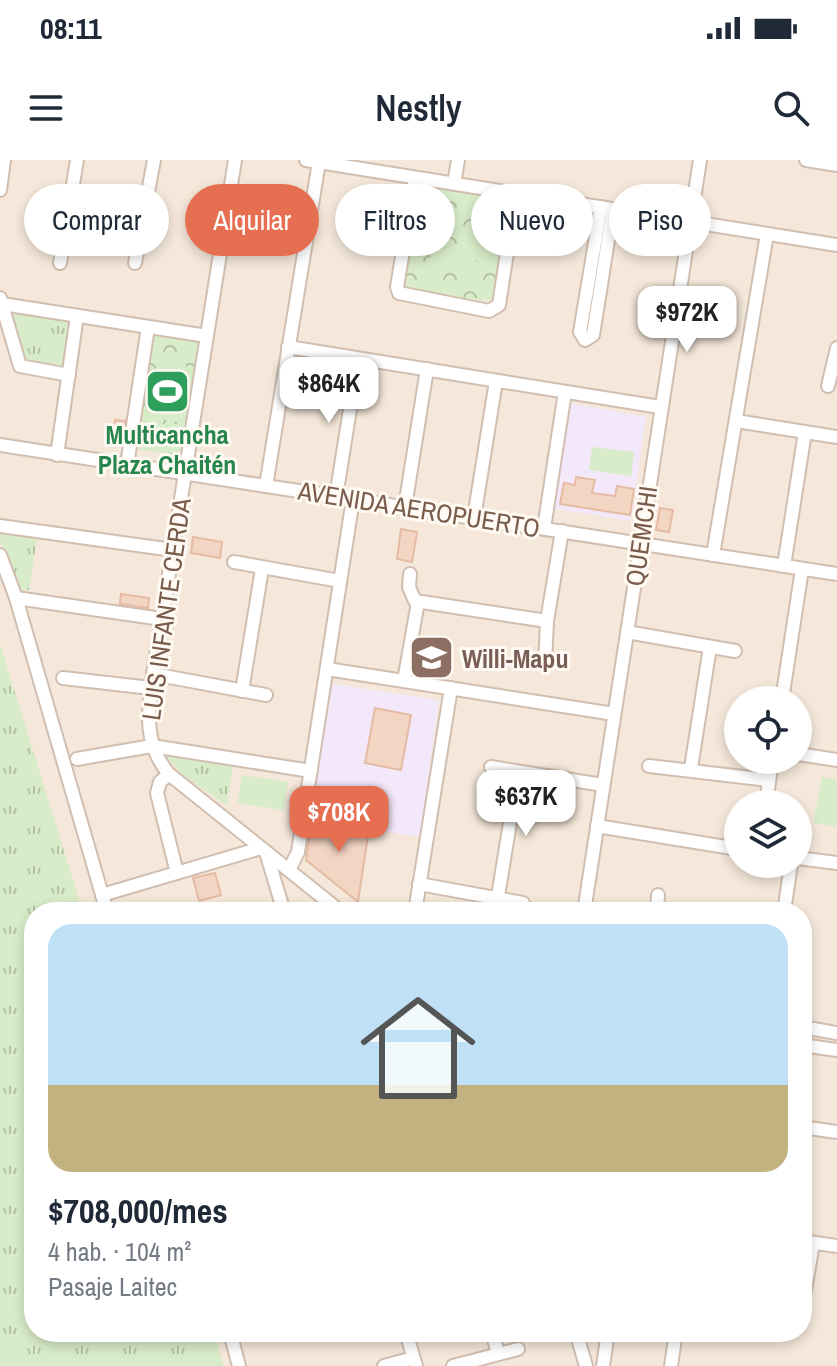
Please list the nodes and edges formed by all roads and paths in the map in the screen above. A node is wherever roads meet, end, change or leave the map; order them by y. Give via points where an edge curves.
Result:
1 (4, 160) edge
2 (77, 160) edge
3 (154, 160) edge
4 (235, 160) edge
5 (458, 160) edge
6 (700, 160) edge
7 (806, 160) edge
8 (312, 161) edge
9 (837, 165) edge
10 (415, 178) junction
11 (454, 184) joint
12 (696, 184) edge
13 (0, 190) edge
14 (593, 206) edge
15 (607, 208) junction
16 (711, 225) edge
17 (767, 234) junction
18 (837, 245) edge
19 (507, 256) edge
20 (684, 256) edge
21 (60, 263) dead end
22 (135, 263) dead end
23 (1, 301) edge
24 (77, 316) junction
25 (148, 327) junction
26 (207, 336) junction
27 (288, 347) junction
28 (837, 348) edge
29 (358, 359) junction
30 (836, 365) edge
31 (427, 369) junction
32 (69, 375) junction
33 (496, 381) junction
34 (828, 386) dead end
35 (565, 392) junction
36 (660, 407) junction
37 (736, 421) junction
38 (805, 432) junction
39 (837, 437) edge
40 (0, 445) edge
41 (57, 455) junction
42 (127, 465) junction
43 (185, 473) junction
44 (266, 486) junction
45 (336, 497) junction
46 (353, 499) junction
47 (405, 507) junction
48 (474, 518) junction
49 (0, 526) edge
50 (544, 528) junction
51 (562, 531) junction
52 (640, 543) junction
53 (173, 550) junction
54 (0, 555) edge
55 (713, 555) junction
56 (234, 562) dead end
57 (784, 566) junction
58 (262, 569) junction
59 (802, 569) junction
60 (410, 574) dead end
61 (837, 574) edge
62 (340, 581) junction
63 (16, 598) junction
64 (418, 602) junction
65 (162, 619) junction
66 (547, 621) junction
67 (627, 632) junction
68 (710, 647) junction
69 (735, 651) dead end
70 (545, 664) dead end
71 (327, 669) junction
72 (153, 674) junction
73 (63, 678) dead end
74 (404, 681) junction
75 (784, 686) edge
76 (151, 688) junction
77 (451, 688) junction
78 (242, 691) junction
79 (266, 695) dead end
80 (614, 714) junction
81 (152, 746) junction
82 (812, 756) edge
83 (77, 759) dead end
84 (837, 760) edge
85 (649, 766) dead end
86 (491, 767) dead end
87 (691, 768) junction
88 (311, 771) junction
89 (169, 774) junction
90 (518, 774) junction
91 (770, 774) edge
92 (769, 780) junction
93 (603, 785) junction
94 (768, 790) edge
95 (597, 826) junction
96 (724, 847) edge
97 (264, 850) junction
98 (812, 860) edge
99 (837, 863) edge
100 (289, 870) junction
101 (177, 873) junction
102 (789, 878) edge
103 (419, 884) junction
104 (102, 895) junction
105 (658, 895) dead end
106 (498, 896) junction
107 (104, 902) edge
108 (281, 902) edge
109 (325, 902) edge
110 (416, 902) edge
111 (519, 902) edge
112 (586, 902) edge
113 (658, 902) edge
114 (785, 902) edge
115 (812, 1028) edge
116 (837, 1030) edge
117 (812, 1047) edge
118 (835, 1050) edge
119 (812, 1128) edge
120 (837, 1132) edge
121 (812, 1243) edge
122 (837, 1246) edge
123 (234, 1342) edge
124 (409, 1342) edge
125 (495, 1342) edge
126 (579, 1342) edge
127 (607, 1342) edge
128 (675, 1342) edge
129 (518, 1349) dead end
130 (498, 1353) junction
131 (415, 1362) edge
132 (239, 1366) edge
133 (384, 1366) edge
134 (453, 1366) edge
135 (586, 1366) edge
136 (603, 1366) edge
137 (671, 1366) edge

1 - 13 street
2 - 21 street
3 - 22 street
4 - 26 street, LUIS INFANTE CERDA
5 - 11 street
6 - 12 street, QUEMCHI
7 - 9 street
8 - 10 street
8 - 27 street
10 - 11 street
10 - 19 street via 399,293 489,311 499,305
14 - 15 street
15 - 15 street via 580,332 585,340 593,335
16 - 17 street
17 - 18 street
17 - 37 street
20 - 36 street, QUEMCHI
23 - 24 street
23 - 32 street via 20,366
24 - 25 street
24 - 32 street
25 - 26 street
25 - 42 street
26 - 43 street, LUIS INFANTE CERDA
27 - 29 street
27 - 44 street
28 - 30 street
29 - 31 street
29 - 45 street
30 - 34 street
31 - 33 street
31 - 47 street
32 - 41 street
33 - 35 street
33 - 48 street
35 - 36 street
35 - 50 street
36 - 52 street, QUEMCHI
37 - 38 street
37 - 55 street
38 - 39 street
38 - 57 street
40 - 41 street, AVENIDA AEROPUERTO
41 - 42 street, AVENIDA AEROPUERTO
42 - 43 street, AVENIDA AEROPUERTO
43 - 44 street, AVENIDA AEROPUERTO
43 - 53 street, LUIS INFANTE CERDA
44 - 45 street, AVENIDA AEROPUERTO
45 - 46 street, AVENIDA AEROPUERTO
46 - 47 street, AVENIDA AEROPUERTO
46 - 62 street
47 - 48 street, AVENIDA AEROPUERTO
48 - 50 street, AVENIDA AEROPUERTO
49 - 53 street
50 - 51 street, AVENIDA AEROPUERTO
51 - 52 street, AVENIDA AEROPUERTO
51 - 66 street
52 - 55 street, AVENIDA AEROPUERTO
52 - 67 street, QUEMCHI
53 - 65 street, LUIS INFANTE CERDA
54 - 63 street
55 - 57 street, AVENIDA AEROPUERTO
56 - 58 street
57 - 59 street, AVENIDA AEROPUERTO
58 - 62 street
58 - 78 street
59 - 61 street, AVENIDA AEROPUERTO
59 - 75 street
60 - 64 street via 412,597
62 - 71 street
63 - 65 street
63 - 104 street
64 - 66 street
64 - 74 street
65 - 72 street, LUIS INFANTE CERDA
66 - 70 street
67 - 68 street
67 - 80 street, QUEMCHI
68 - 69 street
68 - 87 street
71 - 74 street
71 - 88 street
72 - 76 street, LUIS INFANTE CERDA
72 - 78 street
73 - 76 street
74 - 77 street
76 - 81 street, LUIS INFANTE CERDA
77 - 80 street
77 - 103 street
78 - 79 street
80 - 93 street, QUEMCHI
81 - 83 street
81 - 88 street
81 - 89 street, LUIS INFANTE CERDA
82 - 84 street
85 - 87 street
86 - 90 street
87 - 92 street
88 - 100 street via 298,852
89 - 97 street, LUIS INFANTE CERDA
89 - 101 street via 157,796
90 - 93 street
90 - 106 street
91 - 92 street
92 - 94 street
93 - 95 street, QUEMCHI
95 - 96 street
95 - 112 street, QUEMCHI
97 - 100 street, LUIS INFANTE CERDA
97 - 101 street
97 - 108 street
98 - 99 street
100 - 109 street, LUIS INFANTE CERDA
101 - 104 street
102 - 114 street
103 - 106 street
103 - 110 street
104 - 107 street
105 - 113 street
106 - 111 street
115 - 116 street
116 - 118 street
117 - 118 street
119 - 120 street
121 - 122 street
123 - 132 street
124 - 131 street
125 - 130 street
126 - 135 street
127 - 136 street
128 - 137 street
129 - 130 street
130 - 134 street
131 - 133 street

